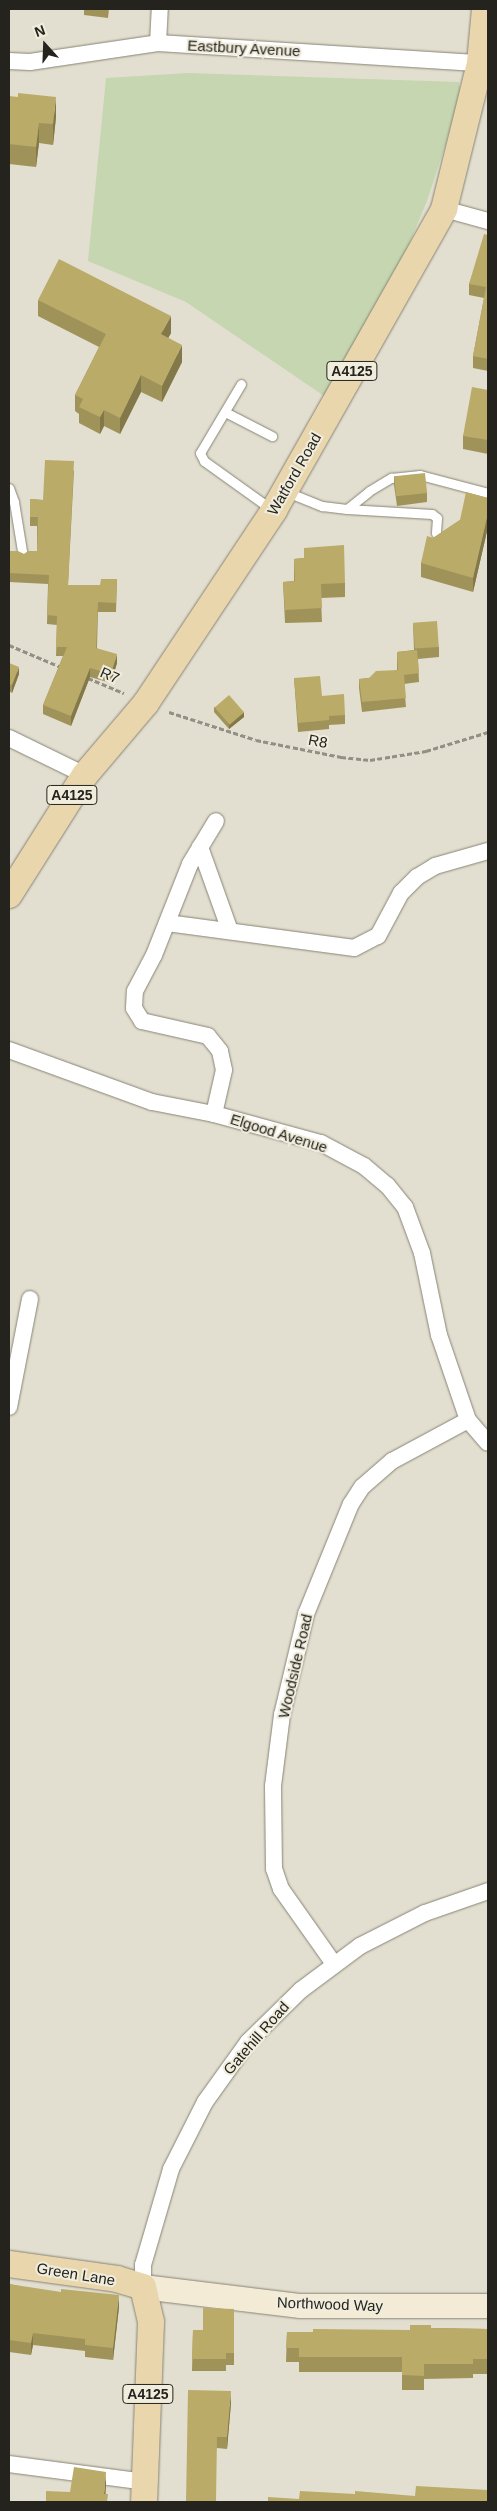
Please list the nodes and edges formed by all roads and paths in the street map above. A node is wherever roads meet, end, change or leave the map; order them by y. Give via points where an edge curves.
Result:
1 (160, 9) edge
2 (485, 9) edge
3 (158, 43) junction
4 (483, 56) edge
5 (9, 61) edge
6 (444, 209) junction
7 (488, 221) edge
8 (241, 384) dead end
9 (225, 412) junction
10 (272, 436) dead end
11 (9, 488) edge
12 (488, 493) edge
13 (279, 501) junction
14 (347, 509) junction
15 (436, 533) edge
16 (23, 557) edge
17 (9, 645) edge
18 (64, 668) edge
19 (82, 676) edge
20 (146, 703) junction
21 (488, 732) edge
22 (9, 738) edge
23 (85, 775) junction
24 (216, 821) dead end
25 (200, 847) junction
26 (488, 851) edge
27 (9, 894) edge
28 (167, 923) junction
29 (230, 931) junction
30 (9, 1050) edge
31 (214, 1114) junction
32 (30, 1298) dead end
33 (9, 1407) edge
34 (468, 1420) junction
35 (488, 1443) edge
36 (488, 1891) edge
37 (334, 1964) junction
38 (9, 2264) edge
39 (143, 2287) junction
40 (488, 2306) edge
41 (9, 2464) edge
42 (144, 2492) edge

1 - 3 street
2 - 4 main road, Watford Road / A4125
3 - 4 street, Eastbury Avenue
3 - 5 street, Eastbury Avenue via 30,62
4 - 6 main road, Watford Road / A4125
6 - 7 street
6 - 13 main road, Watford Road / A4125
8 - 9 lane
9 - 10 lane
9 - 13 lane via 200,454 204,461
11 - 16 lane
12 - 14 lane via 420,475 391,478
13 - 14 lane
13 - 20 main road, Watford Road / A4125
14 - 15 lane via 432,514 437,518
17 - 18 path
19 - 20 path, R7
20 - 21 path, R8 via 256,740 370,760 426,751
20 - 23 main road, Watford Road / A4125
22 - 23 street
23 - 27 main road, Watford Road / A4125
24 - 25 street
25 - 28 street
25 - 29 street
26 - 29 street via 435,866 417,877 401,892 378,936 354,948
28 - 29 street
28 - 31 street via 135,991 134,1008 142,1021 208,1036 220,1051 224,1070
30 - 31 street, Elgood Avenue via 152,1102
31 - 34 street, Elgood Avenue via 322,1143 364,1166 387,1185 405,1207 422,1253 438,1335
32 - 33 street
34 - 35 street, Elgood Avenue
34 - 37 street, Woodside Road via 392,1461 362,1487 351,1504 306,1614 282,1715 273,1786 274,1869 280,1889
36 - 37 street, Gatehill Road via 392,1928
37 - 39 street, Gatehill Road via 274,2015 248,2042 205,2102 171,2169 143,2265
38 - 39 main road, Green Lane via 117,2279
39 - 40 street, Northwood Way via 301,2306
39 - 42 main road, A4125 via 151,2322
41 - 42 street

